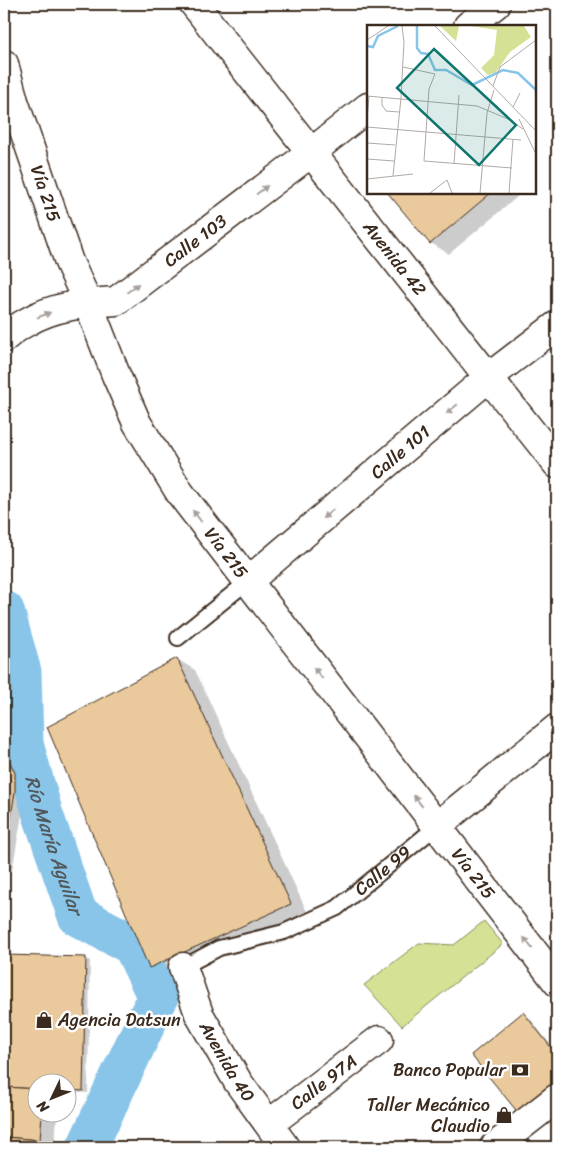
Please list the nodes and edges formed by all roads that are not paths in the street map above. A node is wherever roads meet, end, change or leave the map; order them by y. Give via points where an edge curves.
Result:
1 (194, 4) edge
2 (496, 4) edge
3 (469, 25) edge
4 (4, 64) edge
5 (367, 108) edge
6 (312, 152) junction
7 (88, 303) junction
8 (557, 325) edge
9 (4, 338) edge
10 (489, 377) junction
11 (557, 464) edge
12 (247, 582) junction
13 (178, 638) dead end
14 (557, 728) edge
15 (437, 826) junction
16 (183, 967) joint
17 (557, 982) edge
18 (378, 1040) dead end
19 (557, 1098) edge
20 (269, 1124) junction
21 (285, 1147) edge
22 (494, 1147) edge

1 - 6 street, Avenida 42
2 - 3 street
4 - 7 street, Vía 215 via 68,262
5 - 6 street, Calle 103
7 -> 6 street, Calle 103 via 116,301
6 - 10 street, Avenida 42
9 -> 7 street, Calle 103 via 28,321 58,309
12 -> 7 street, Vía 215 via 180,493 137,423
8 - 10 street, Calle 101
10 - 11 street, Avenida 42
10 -> 12 street, Calle 101
12 - 13 lane
15 -> 12 street, Vía 215
14 - 15 street, Calle 99
15 - 16 lane, Calle 99 via 337,908 284,932 219,948
17 -> 15 street, Vía 215
16 - 20 street, Avenida 40 via 199,1014 238,1082
18 - 20 street, Calle 97A
19 - 22 street
20 - 21 street, Avenida 40

